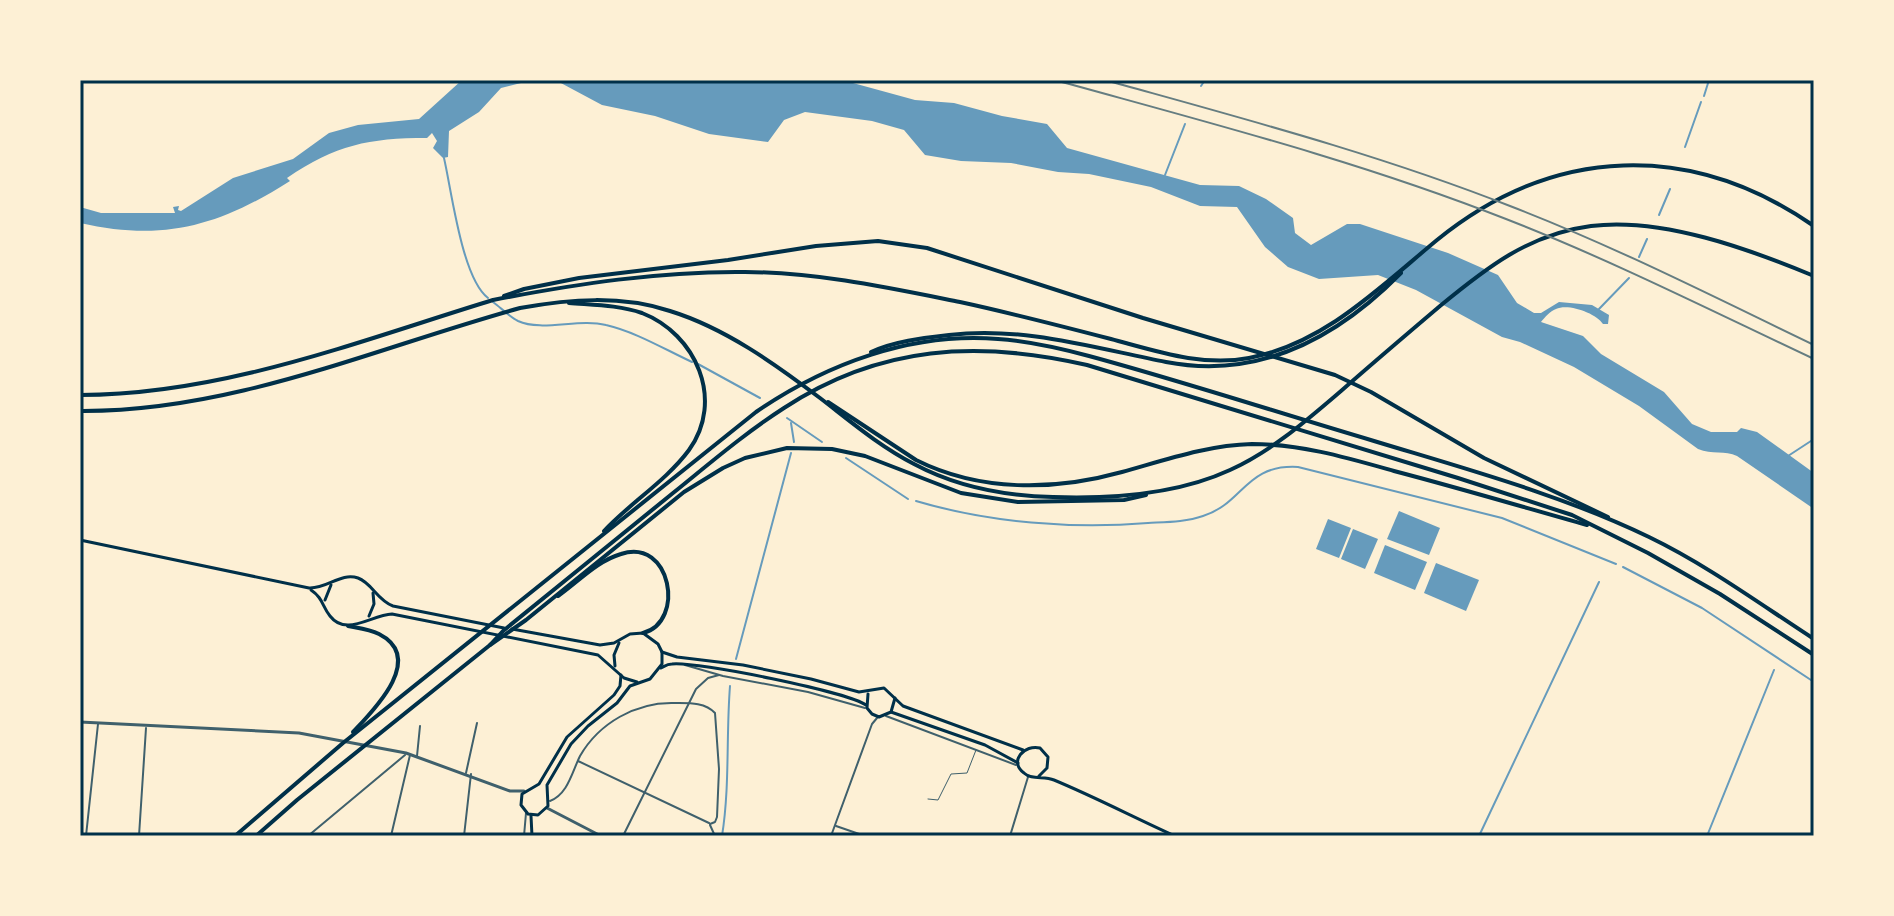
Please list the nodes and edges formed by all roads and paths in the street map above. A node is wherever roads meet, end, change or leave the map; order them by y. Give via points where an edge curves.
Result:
1 (1814, 226) edge
2 (1814, 276) edge
3 (523, 291) junction
4 (554, 302) junction
5 (862, 357) junction
6 (1238, 363) junction
7 (80, 395) edge
8 (822, 399) junction
9 (80, 411) edge
10 (1156, 492) junction
11 (1617, 522) junction
12 (1597, 528) junction
13 (80, 540) edge
14 (588, 547) junction
15 (333, 583) junction
16 (309, 588) junction
17 (372, 591) junction
18 (325, 602) junction
19 (535, 609) junction
20 (366, 619) junction
21 (348, 626) junction
22 (643, 633) junction
23 (497, 639) junction
24 (1814, 639) edge
25 (621, 640) junction
26 (662, 652) junction
27 (1814, 655) edge
28 (684, 665) junction
29 (661, 668) junction
30 (616, 669) junction
31 (621, 675) junction
32 (719, 675) junction
33 (637, 682) junction
34 (870, 692) junction
35 (895, 698) junction
36 (689, 703) junction
37 (866, 706) junction
38 (891, 712) junction
39 (872, 714) junction
40 (886, 716) junction
41 (879, 717) junction
42 (873, 721) junction
43 (80, 722) edge
44 (477, 723) dead end
45 (98, 724) junction
46 (420, 726) dead end
47 (146, 727) junction
48 (356, 731) junction
49 (976, 750) junction
50 (1023, 750) junction
51 (408, 754) junction
52 (416, 757) junction
53 (578, 761) junction
54 (1018, 764) junction
55 (1047, 768) junction
56 (468, 774) junction
57 (1028, 776) junction
58 (1039, 776) junction
59 (1055, 780) junction
60 (535, 787) junction
61 (510, 791) junction
62 (524, 791) junction
63 (644, 793) junction
64 (546, 794) junction
65 (928, 799) dead end
66 (520, 800) junction
67 (548, 802) junction
68 (547, 808) junction
69 (526, 812) junction
70 (531, 815) junction
71 (538, 815) junction
72 (710, 824) junction
73 (835, 826) junction
74 (533, 828) junction
75 (876, 834) dead end
76 (86, 836) edge
77 (139, 836) edge
78 (235, 836) edge
79 (256, 836) edge
80 (308, 836) edge
81 (391, 836) edge
82 (464, 836) edge
83 (524, 836) edge
84 (532, 836) edge
85 (601, 836) edge
86 (623, 836) edge
87 (715, 836) edge
88 (831, 836) edge
89 (865, 836) edge
90 (883, 836) edge
91 (1010, 836) edge
92 (1175, 836) edge

1 - 6 highway via 1743,185 1658,166 1606,167 1549,178 1459,223 1313,339
2 - 10 highway via 1666,229 1590,226 1560,233 1498,260 1310,417 1244,463 1200,482
3 - 6 highway via 635,277 790,274 963,303 1169,355
3 - 7 highway via 227,379 146,392
3 - 11 highway via 630,270 850,242 927,248 1335,375 1484,458
4 - 8 highway via 610,300 671,311 717,331
4 - 9 highway via 489,316 219,396
4 - 14 highway via 644,314 674,332 701,376 704,414 691,447
5 - 6 highway via 893,344 968,333 1075,342 1168,363
5 - 11 highway via 949,340 1039,343 1455,466
5 - 14 highway via 776,398
8 - 10 highway via 901,458 962,484 1054,497
8 - 12 highway via 901,451 960,477 1033,486 1088,480 1229,446 1283,446 1345,457
10 - 19 highway via 1124,500 1018,502 961,493 845,451 787,448 745,458 697,483
11 - 24 highway
12 - 19 highway via 1458,478 1087,365 1001,350 958,350 916,355 813,390 765,421
12 - 27 highway via 1720,594
13 - 16 main road
14 - 48 highway
15 - 16 main road
15 - 17 main road via 355,577
15 - 18 main road
16 - 18 main road
17 - 20 main road via 373,609
17 - 25 main road via 393,606 600,645
18 - 21 main road via 332,619
19 - 22 highway via 611,558 640,552 660,565 668,588 661,623
19 - 23 highway
19 - 23 highway
20 - 21 main road
20 - 30 main road via 392,614 529,640 598,655
21 - 48 highway via 386,638 398,660 390,689
22 - 25 main road
22 - 26 main road
23 - 79 highway
25 - 30 main road via 614,655
26 - 29 main road
26 - 34 main road
28 - 29 main road
28 - 32 street
28 - 37 main road via 810,687
29 - 33 main road
30 - 31 main road
31 - 33 main road
31 - 60 main road via 616,692 567,737
32 - 36 street via 700,685
32 - 37 street
33 - 64 main road via 571,744
34 - 35 main road via 884,688
34 - 37 main road
35 - 38 main road
35 - 50 main road via 903,706
36 - 53 street via 630,711 597,734
36 - 63 street
36 - 72 street via 715,713 717,817
37 - 39 main road
38 - 40 main road
38 - 54 main road via 985,745
39 - 41 main road
39 - 42 street
40 - 41 main road
40 - 49 street
41 - 42 street
42 - 73 street
43 - 45 street
44 - 56 street
45 - 47 street
45 - 76 street
46 - 52 street
47 - 51 street via 299,733
47 - 77 street
48 - 78 highway
49 - 54 street
49 - 65 lane via 967,773 951,774 938,800
50 - 54 main road
50 - 55 main road via 1042,749
51 - 52 street
51 - 80 street
51 - 81 street
52 - 56 street
53 - 63 street
53 - 67 street via 563,793
54 - 57 main road
55 - 58 main road
55 - 59 main road
56 - 61 street
56 - 82 street
57 - 58 main road
57 - 91 street
58 - 59 main road
59 - 92 main road
60 - 62 main road
60 - 64 main road
61 - 62 street
61 - 66 street
62 - 66 main road
63 - 72 street
63 - 86 street
64 - 67 main road
66 - 69 main road
67 - 68 main road
68 - 71 main road
68 - 85 street
69 - 70 main road
69 - 83 street
70 - 71 main road
70 - 74 main road
71 - 74 main road
72 - 87 street
73 - 88 street
73 - 89 street
74 - 84 main road
75 - 90 street

